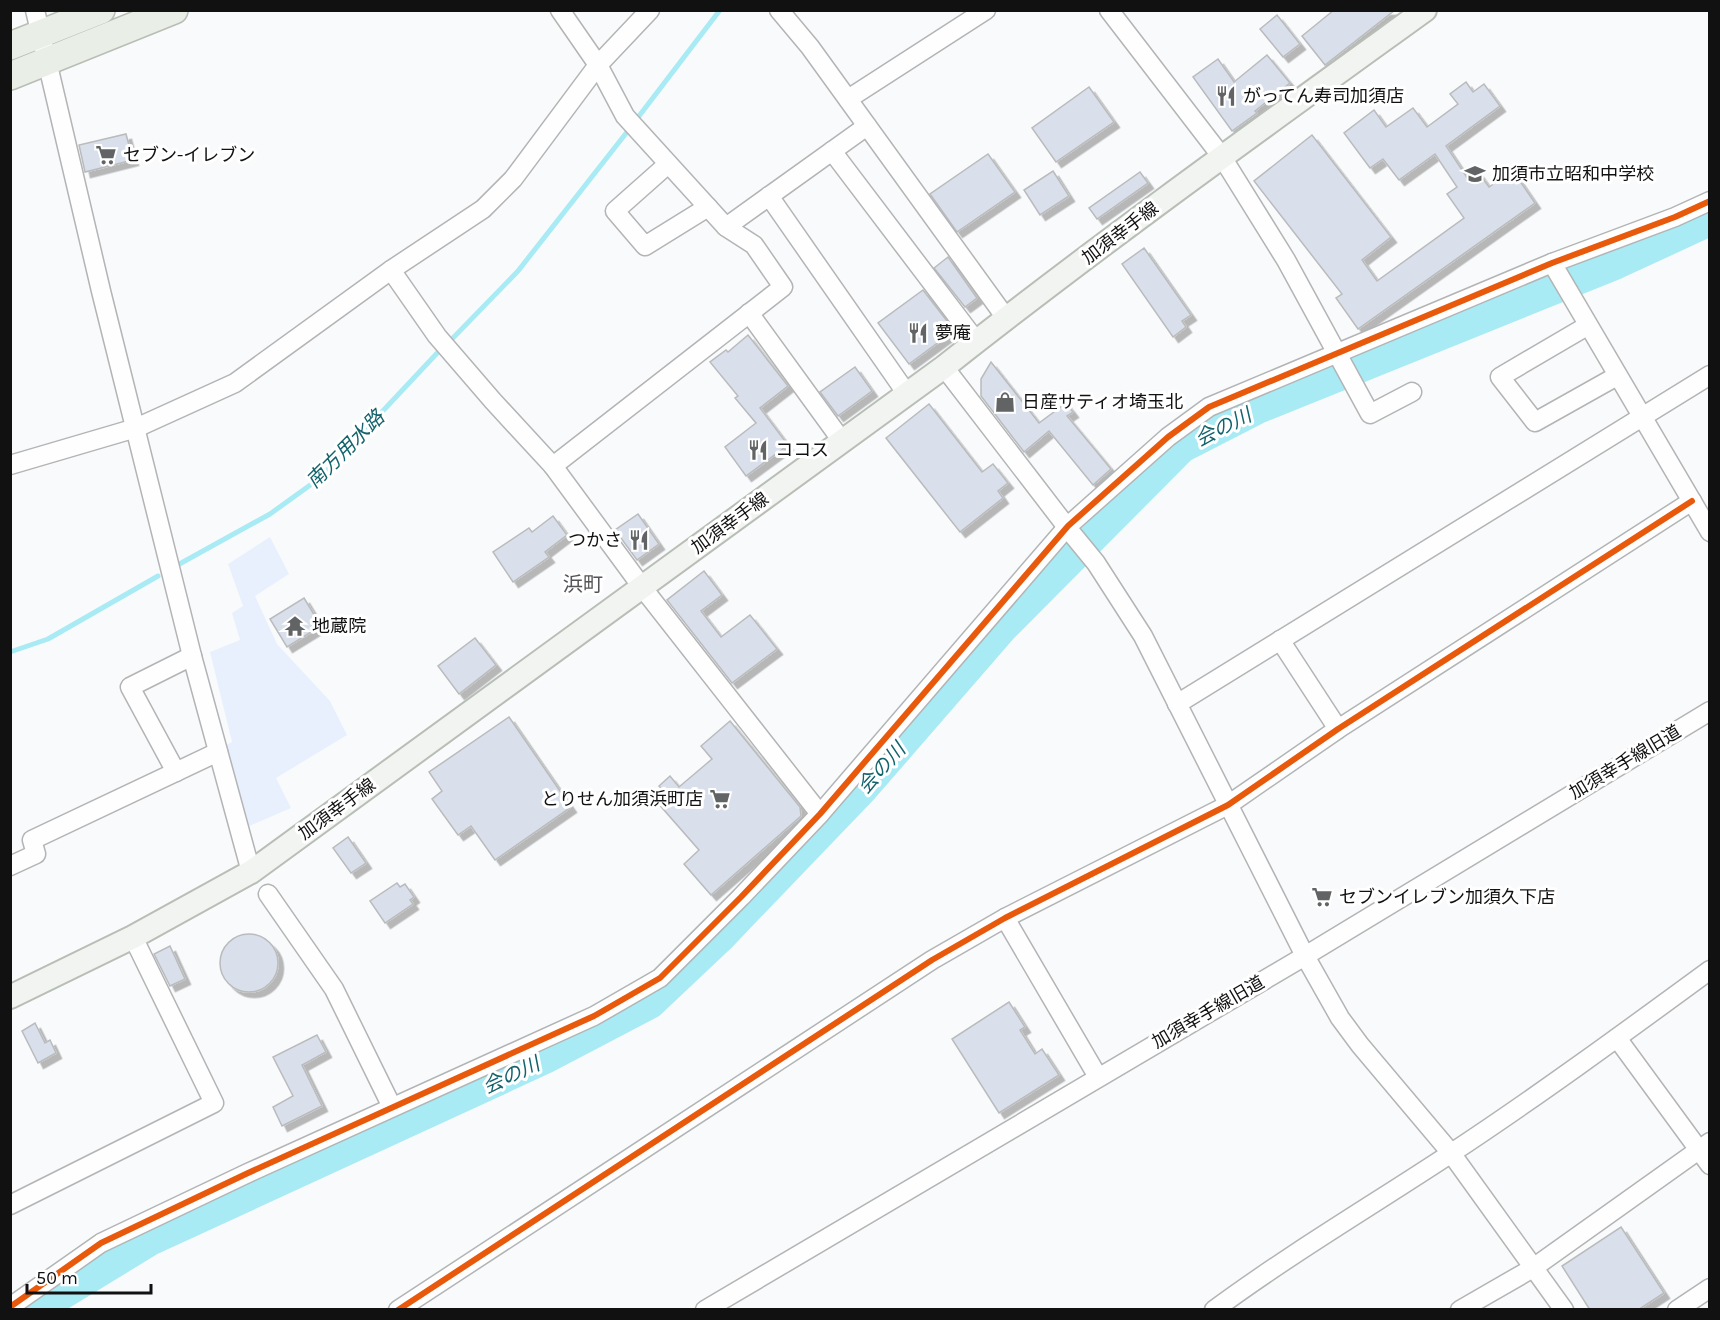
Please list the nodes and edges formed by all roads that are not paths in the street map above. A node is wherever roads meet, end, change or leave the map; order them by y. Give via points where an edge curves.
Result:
1 (101, 10) edge
2 (174, 10) edge
3 (560, 10) edge
4 (650, 10) edge
5 (779, 10) edge
6 (986, 10) edge
7 (1109, 10) edge
8 (1425, 10) edge
9 (38, 22) edge
10 (10, 46) edge
11 (49, 61) junction
12 (598, 65) junction
13 (10, 76) edge
14 (848, 99) junction
15 (867, 126) junction
16 (832, 151) junction
17 (1222, 157) junction
18 (669, 164) junction
19 (769, 196) junction
20 (1710, 201) edge
21 (708, 207) junction
22 (726, 227) junction
23 (1552, 263) junction
24 (391, 270) junction
25 (749, 313) junction
26 (1006, 318) junction
27 (1587, 326) junction
28 (976, 341) junction
29 (1336, 353) junction
30 (944, 367) junction
31 (1710, 375) edge
32 (1617, 376) junction
33 (1412, 392) dead end
34 (907, 394) junction
35 (1641, 416) junction
36 (136, 428) junction
37 (842, 441) junction
38 (10, 465) edge
39 (553, 466) junction
40 (1692, 501) junction
41 (1070, 531) junction
42 (1710, 532) edge
43 (642, 587) junction
44 (1280, 640) junction
45 (192, 656) junction
46 (1177, 704) junction
47 (1710, 711) edge
48 (1338, 729) junction
49 (218, 752) junction
50 (176, 772) junction
51 (1228, 805) junction
52 (820, 814) junction
53 (10, 866) edge
54 (251, 872) junction
55 (268, 894) dead end
56 (1005, 918) junction
57 (133, 937) junction
58 (1305, 956) junction
59 (1710, 970) edge
60 (10, 997) edge
61 (1617, 1038) junction
62 (1098, 1077) junction
63 (392, 1107) junction
64 (1704, 1146) edge
65 (1451, 1153) junction
66 (1710, 1166) edge
67 (10, 1205) edge
68 (1533, 1268) junction
69 (1710, 1288) edge
70 (10, 1307) edge
71 (398, 1310) edge
72 (705, 1310) edge
73 (1215, 1310) edge
74 (1460, 1310) edge
75 (1564, 1310) edge
76 (1677, 1310) edge

1 - 9 highway
2 - 11 highway
3 - 12 street
4 - 12 street
5 - 14 street
6 - 14 street
7 - 17 street
8 - 17 main road, 加須幸手線
9 - 10 highway
9 - 11 street
11 - 13 highway
11 - 36 street
12 - 18 street via 625,116
12 - 24 street via 513,179 483,209
14 - 15 street
15 - 16 street
15 - 26 street
16 - 19 street
16 - 28 street
17 - 26 main road, 加須幸手線
17 - 29 street via 1286,260
18 - 21 street
18 - 21 street via 615,211 645,246
19 - 22 street
19 - 34 street
20 - 23 street
21 - 22 street
22 - 25 street via 754,245 783,286
23 - 27 street
23 - 29 street
24 - 36 street via 235,383
24 - 39 street via 437,336
25 - 37 street
25 - 39 street
26 - 28 main road, 加須幸手線
27 - 32 street
27 - 32 street via 1500,377 1535,422
28 - 30 main road, 加須幸手線
29 - 33 street via 1370,414
29 - 41 street via 1209,407 1168,437
30 - 34 main road, 加須幸手線
30 - 41 street
31 - 35 street
32 - 35 street
34 - 37 main road, 加須幸手線
35 - 40 street
35 - 44 street
36 - 38 street
36 - 45 street
37 - 43 main road, 加須幸手線
39 - 43 street
40 - 42 street
40 - 48 street
41 - 46 street via 1096,563 1143,636
41 - 52 street
43 - 52 street
43 - 54 main road, 加須幸手線
44 - 46 street
44 - 48 street
45 - 49 street
45 - 50 street via 130,687
46 - 51 street
47 - 58 street, 加須幸手線旧道
48 - 51 street
49 - 50 street
49 - 54 street
50 - 53 street via 32,840 36,854
51 - 56 street
51 - 58 street
52 - 63 street via 660,978 594,1016
54 - 57 main road, 加須幸手線
55 - 63 street via 334,989
56 - 62 street
56 - 71 street via 857,1008
57 - 60 main road, 加須幸手線
57 - 67 street via 214,1103
58 - 62 street, 加須幸手線旧道
58 - 65 street via 1360,1045
59 - 61 street
61 - 64 street
61 - 65 street
62 - 72 street, 加須幸手線旧道
63 - 70 street via 101,1243
64 - 66 street
64 - 68 street
65 - 68 street
65 - 73 street
68 - 74 street
68 - 75 street
69 - 76 street

